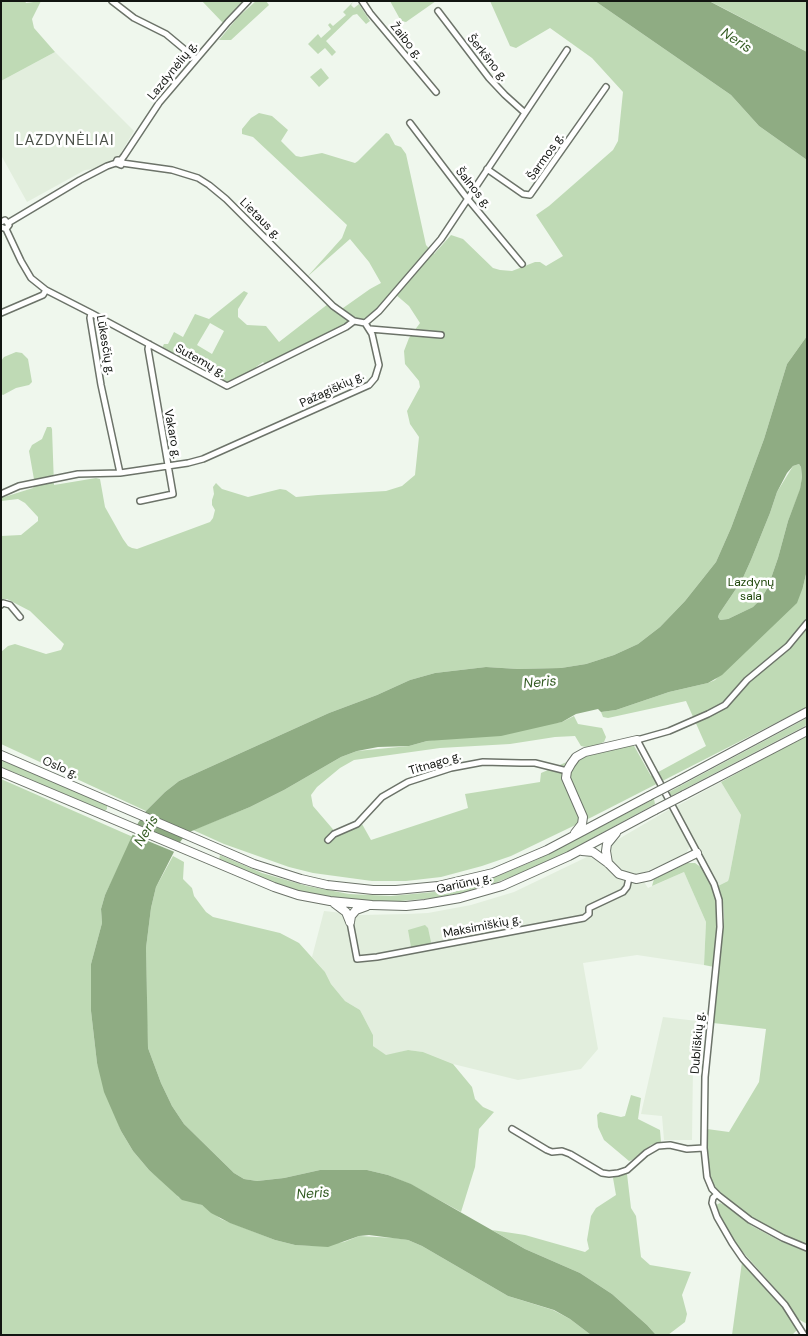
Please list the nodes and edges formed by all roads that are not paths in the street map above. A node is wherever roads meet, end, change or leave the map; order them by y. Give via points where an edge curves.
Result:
1 (112, 1) edge
2 (248, 1) edge
3 (362, 1) edge
4 (438, 11) dead end
5 (567, 50) dead end
6 (196, 59) junction
7 (606, 87) dead end
8 (436, 92) dead end
9 (525, 113) junction
10 (410, 123) dead end
11 (120, 162) junction
12 (487, 169) junction
13 (468, 198) junction
14 (1, 222) edge
15 (5, 226) edge
16 (522, 264) dead end
17 (46, 290) junction
18 (1, 313) edge
19 (91, 313) junction
20 (354, 321) junction
21 (365, 323) junction
22 (370, 329) junction
23 (441, 335) dead end
24 (149, 344) junction
25 (168, 466) junction
26 (120, 472) junction
27 (1, 494) edge
28 (140, 501) dead end
29 (1, 605) edge
30 (20, 617) dead end
31 (807, 623) edge
32 (807, 712) edge
33 (807, 730) edge
34 (637, 740) junction
35 (1, 751) edge
36 (1, 755) edge
37 (567, 771) junction
38 (1, 772) edge
39 (60, 780) junction
40 (111, 802) joint
41 (577, 804) junction
42 (609, 817) junction
43 (622, 828) junction
44 (569, 838) junction
45 (328, 840) dead end
46 (578, 851) junction
47 (697, 853) junction
48 (608, 863) junction
49 (629, 878) junction
50 (330, 901) junction
51 (372, 905) junction
52 (350, 922) junction
53 (512, 1129) dead end
54 (704, 1148) junction
55 (717, 1194) junction
56 (807, 1248) edge
57 (804, 1335) edge

1 - 6 street via 134,18 166,34
2 - 6 street, Lazdynėlių g.
3 - 8 street, Žaibo g.
4 - 9 street, Šerkšno g. via 489,78
5 - 9 street
6 - 11 street, Lazdynėlių g. via 159,103
7 - 12 street, Šarmos g. via 530,195 523,194
9 - 12 street
10 - 13 street, Šalnos g.
11 - 15 street via 74,183
11 - 20 street, Lietaus g. via 164,168 209,185 333,306
12 - 13 street
13 - 16 street, Šalnos g.
13 - 21 street via 430,253
14 - 15 street via 6,220
15 - 17 street, Lūkesčių g. via 26,271
17 - 18 street via 43,295
17 - 19 street, Lūkesčių g.
19 - 24 street, Sutemų g.
19 - 26 street, Lūkesčių g.
20 - 21 street, Lietaus g.
20 - 24 street, Sutemų g. via 226,386
21 - 22 street, Pažagiškių g.
22 - 23 street
22 - 25 street, Pažagiškių g. via 378,365 372,383 202,460
24 - 25 street, Vakaro g.
25 - 26 street, Pažagiškių g.
25 - 28 street, Vakaro g. via 173,494
26 - 27 street, Pažagiškių g. via 78,474 19,486
29 - 30 street via 10,605
31 - 34 street via 792,642 747,680 726,705 669,731
32 - 42 highway, Gariūnų g., bridge
33 - 43 highway, Gariūnų g., bridge
34 - 37 highway via 585,752 573,760
34 - 47 street, Dubliškių g.
35 - 39 highway
36 - 39 highway, Oslo g.
37 - 41 highway via 568,786
37 - 45 street, Titnago g. via 521,762 483,762 451,768 408,782 382,797 357,824
38 - 50 highway, Gariūnų g. via 274,888
39 - 40 highway, Oslo g.
40 - 44 highway, Gariūnų g. via 254,864 301,879 355,889 396,890 477,878
41 - 42 highway via 590,819
41 - 44 highway via 582,823
42 - 44 highway, Gariūnų g.
43 - 46 highway, Gariūnų g.
43 - 48 highway via 607,844
46 - 48 highway via 588,850
46 - 51 highway, Gariūnų g. via 522,879 482,893 425,904
47 - 49 highway via 650,876
47 - 54 street, Dubliškių g. via 717,892 721,917 705,1077
48 - 49 highway via 619,874
49 - 52 street, Maksimiškių g. via 623,892 589,908 589,914 584,918 377,957 357,959
50 - 51 highway, Gariūnų g.
50 - 52 highway via 346,912
51 - 52 highway via 356,910
53 - 54 street via 547,1150 570,1154 609,1174 627,1170 658,1146
54 - 55 street, Dubliškių g. via 705,1172
55 - 56 street via 758,1225
55 - 57 street via 712,1203 732,1243 785,1305

